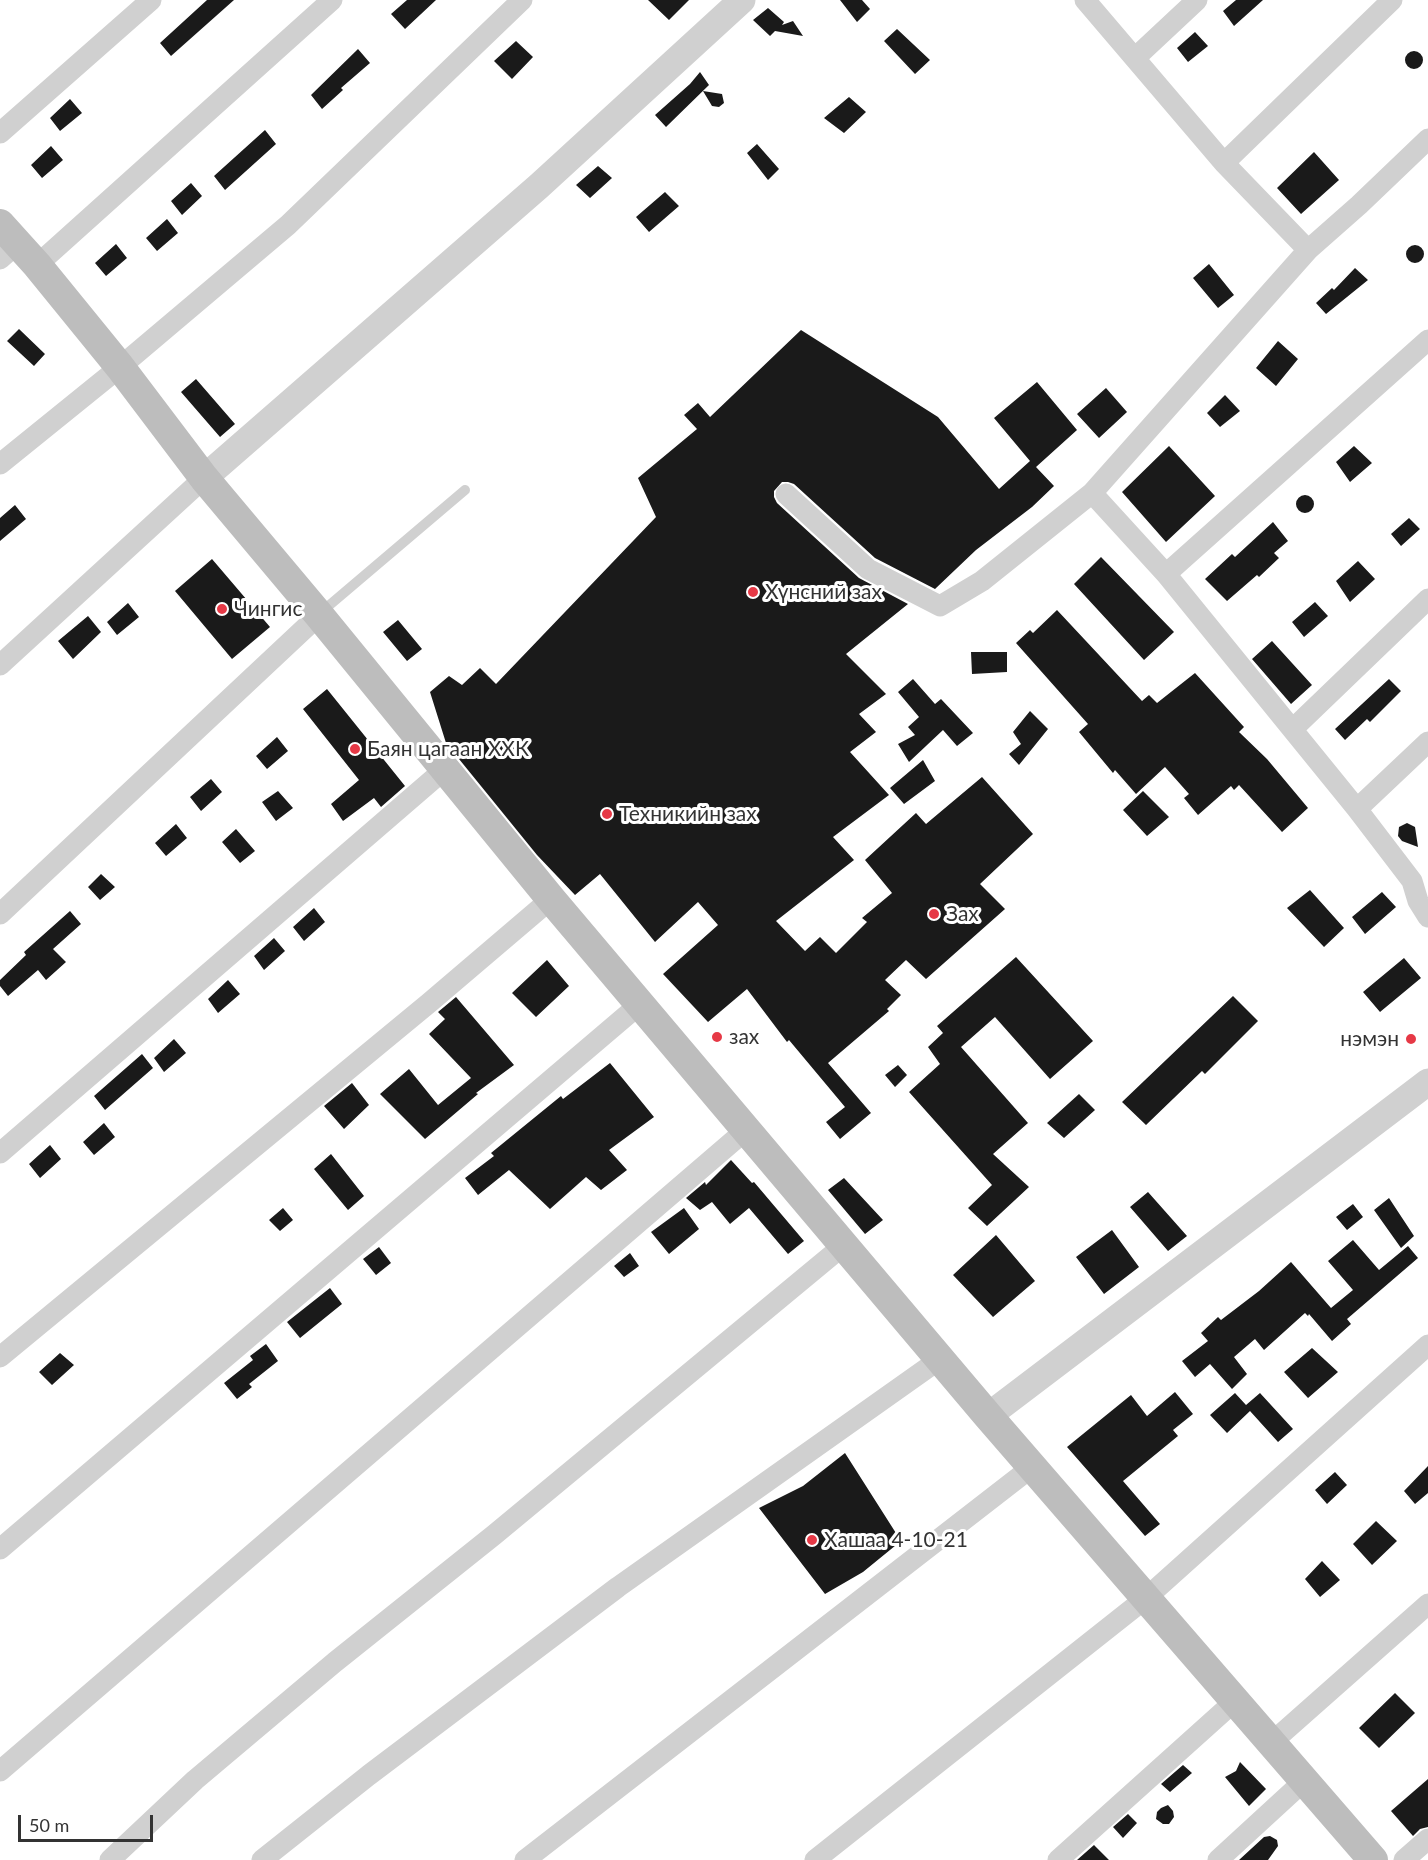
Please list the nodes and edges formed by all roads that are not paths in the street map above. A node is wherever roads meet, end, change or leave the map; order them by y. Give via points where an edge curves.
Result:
1 (151, 0) edge
2 (332, 0) edge
3 (522, 0) edge
4 (742, 0) edge
5 (1085, 0) edge
6 (1197, 0) edge
7 (1392, 0) edge
8 (1135, 58) junction
9 (0, 132) edge
10 (1428, 140) edge
11 (1224, 163) junction
12 (13, 248) edge
13 (1308, 250) junction
14 (1428, 340) edge
15 (120, 367) junction
16 (0, 464) edge
17 (204, 478) junction
18 (465, 490) dead end
19 (1092, 493) junction
20 (786, 494) dead end
21 (1166, 574) junction
22 (1428, 599) edge
23 (319, 615) junction
24 (0, 665) edge
25 (1298, 724) dead end
26 (1428, 742) edge
27 (445, 769) junction
28 (1357, 809) junction
29 (551, 899) junction
30 (1425, 903) edge
31 (0, 914) edge
32 (640, 1004) junction
33 (1428, 1082) edge
34 (746, 1130) junction
35 (0, 1153) edge
36 (844, 1245) junction
37 (1428, 1345) edge
38 (0, 1357) edge
39 (940, 1359) junction
40 (988, 1416) junction
41 (1032, 1467) junction
42 (0, 1549) edge
43 (1146, 1598) junction
44 (1428, 1604) edge
45 (1235, 1701) junction
46 (1271, 1743) junction
47 (0, 1771) edge
48 (1304, 1781) junction
49 (1428, 1839) edge
50 (110, 1860) edge
51 (262, 1860) edge
52 (525, 1860) edge
53 (815, 1860) edge
54 (1058, 1860) edge
55 (1218, 1860) edge
56 (1373, 1860) edge
57 (1404, 1860) edge

1 - 9 street
2 - 12 street
3 - 15 street via 288,225
4 - 17 street via 539,186
5 - 8 street
6 - 8 street
7 - 11 street
8 - 11 street
10 - 13 street
11 - 13 street
12 - 15 main road
13 - 19 street
14 - 21 street
15 - 16 street
15 - 17 main road
17 - 23 main road
17 - 24 street
18 - 23 lane
19 - 20 street via 982,581 940,606 868,569
19 - 21 street
21 - 28 street
22 - 25 street
23 - 27 main road
23 - 31 street
26 - 28 street
27 - 29 main road
27 - 35 street
28 - 30 street
29 - 32 main road
29 - 38 street
32 - 34 main road
32 - 42 street
33 - 40 street
34 - 36 main road
34 - 47 street
36 - 39 main road
36 - 50 street via 335,1662 195,1780
37 - 43 street
39 - 40 main road
39 - 51 street via 618,1587
40 - 41 main road
41 - 43 main road
41 - 52 street
43 - 45 main road
43 - 53 street
44 - 46 street
45 - 46 main road
45 - 54 street
46 - 48 main road
48 - 55 street
48 - 56 main road
49 - 57 street

